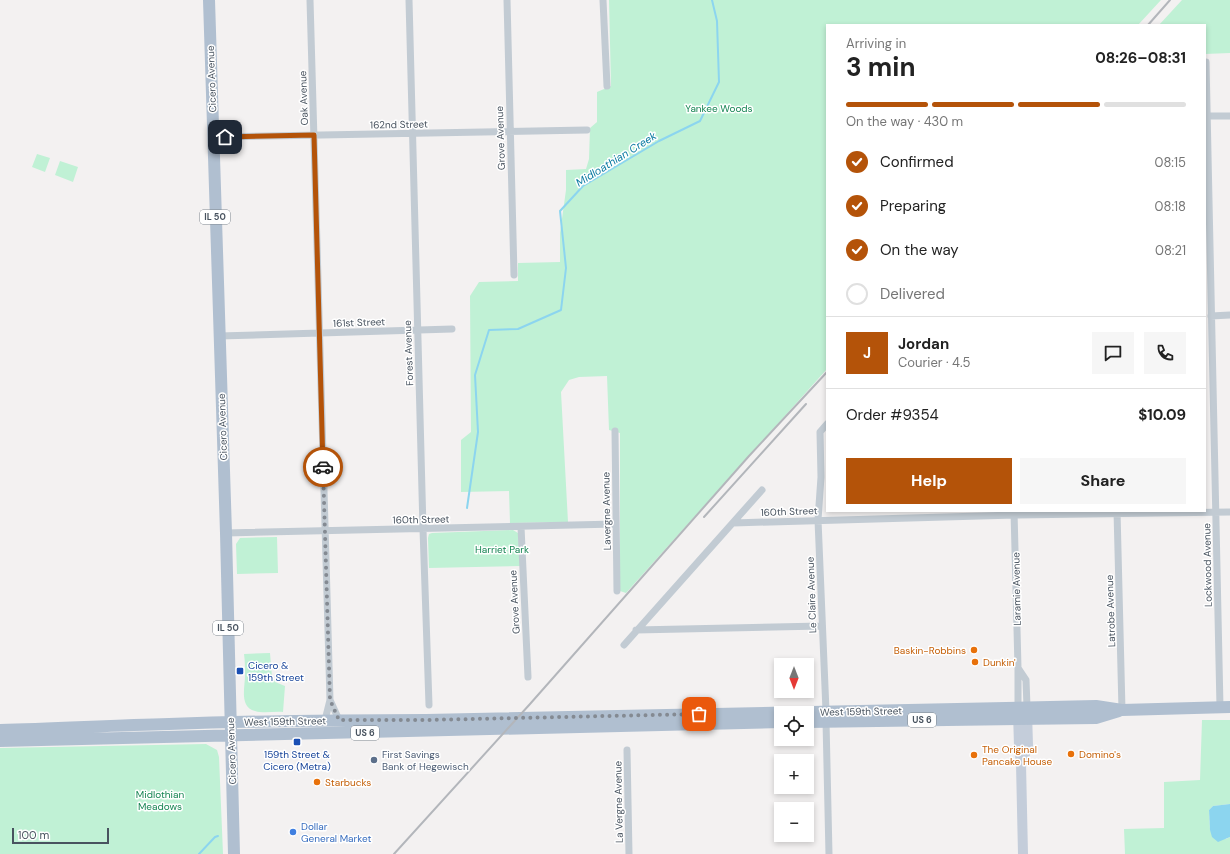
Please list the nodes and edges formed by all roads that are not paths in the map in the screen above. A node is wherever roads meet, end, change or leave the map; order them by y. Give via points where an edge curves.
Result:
1 (209, 0) edge
2 (310, 0) edge
3 (409, 0) edge
4 (507, 0) edge
5 (603, 0) edge
6 (1206, 62) edge
7 (607, 86) dead end
8 (1206, 116) edge
9 (1230, 116) edge
10 (587, 130) dead end
11 (510, 132) junction
12 (412, 134) junction
13 (314, 135) junction
14 (213, 137) junction
15 (514, 275) dead end
16 (1230, 315) edge
17 (1211, 316) junction
18 (452, 329) dead end
19 (417, 330) junction
20 (319, 334) junction
21 (219, 336) junction
22 (826, 425) edge
23 (615, 431) dead end
24 (762, 490) dead end
25 (1117, 512) edge
26 (1216, 512) junction
27 (1230, 512) edge
28 (1015, 513) edge
29 (818, 520) junction
30 (733, 523) junction
31 (616, 524) junction
32 (521, 527) junction
33 (422, 529) junction
34 (325, 531) junction
35 (226, 533) junction
36 (617, 591) dead end
37 (822, 626) junction
38 (636, 630) junction
39 (624, 645) dead end
40 (528, 677) dead end
41 (330, 700) junction
42 (428, 704) dead end
43 (1225, 707) edge
44 (1122, 710) junction
45 (1023, 713) junction
46 (826, 716) junction
47 (323, 720) junction
48 (339, 720) junction
49 (814, 720) edge
50 (230, 722) junction
51 (774, 722) edge
52 (0, 730) edge
53 (230, 736) junction
54 (0, 742) edge
55 (627, 750) dead end
56 (234, 854) edge
57 (629, 854) edge
58 (829, 854) edge
59 (1023, 854) edge

1 - 14 main road, Cicero Avenue / IL 50
2 - 13 street, Oak Avenue
3 - 12 street, Forest Avenue
4 - 11 street, Grove Avenue
5 - 7 street
6 - 8 street, Lockwood Avenue
8 - 9 street
8 - 17 street, Lockwood Avenue
10 - 11 street, 162nd Street
11 - 12 street, 162nd Street
11 - 15 street, Grove Avenue
12 - 13 street, 162nd Street
12 - 19 street, Forest Avenue
13 - 14 street, 162nd Street
13 - 20 street, Oak Avenue
14 - 21 main road, Cicero Avenue / IL 50
16 - 17 street
17 - 26 street, Lockwood Avenue
18 - 19 street, 161st Street
19 - 20 street, 161st Street
19 - 33 street, Forest Avenue
20 - 21 street, 161st Street
20 - 34 street, Oak Avenue
21 - 35 main road, Cicero Avenue / IL 50
22 - 29 street, Le Claire Avenue via 820,432 821,477
23 - 31 street, Lavergne Avenue
24 - 30 street
25 - 26 street, 160th Street
25 - 28 street, 160th Street
25 - 44 street, Latrobe Avenue
26 - 27 street, 160th Street
26 - 43 street, Lockwood Avenue
28 - 29 street, 160th Street
28 - 45 street, Laramie Avenue via 1018,668
29 - 30 street, 160th Street
29 - 37 street, Le Claire Avenue
30 - 38 street
31 - 32 street, 160th Street
31 - 36 street, Lavergne Avenue
32 - 33 street, 160th Street
32 - 40 street, Grove Avenue
33 - 34 street, 160th Street
33 - 42 street, Forest Avenue
34 - 35 street, 160th Street
34 - 41 street, Oak Avenue
35 - 50 main road, Cicero Avenue / IL 50
37 - 38 street
37 - 46 street, Le Claire Avenue
38 - 39 street
41 - 47 street, Oak Avenue
41 - 48 street, Oak Avenue
43 - 44 main road, West 159th Street / US 6
44 - 45 main road, West 159th Street / US 6 via 1096,718
45 - 46 main road, West 159th Street / US 6
45 - 59 street, Laramie Avenue
46 - 48 main road, West 159th Street / US 6
46 - 49 main road, West 159th Street / US 6
46 - 58 street, Le Claire Avenue
47 - 48 main road, West 159th Street / US 6
47 - 50 main road, West 159th Street / US 6
50 - 52 main road, West 159th Street / US 6
50 - 53 main road, Cicero Avenue / IL 50
51 - 53 main road, West 159th Street / US 6
53 - 54 main road, West 159th Street / US 6
53 - 56 main road, Cicero Avenue / IL 50
55 - 57 street, La Vergne Avenue

